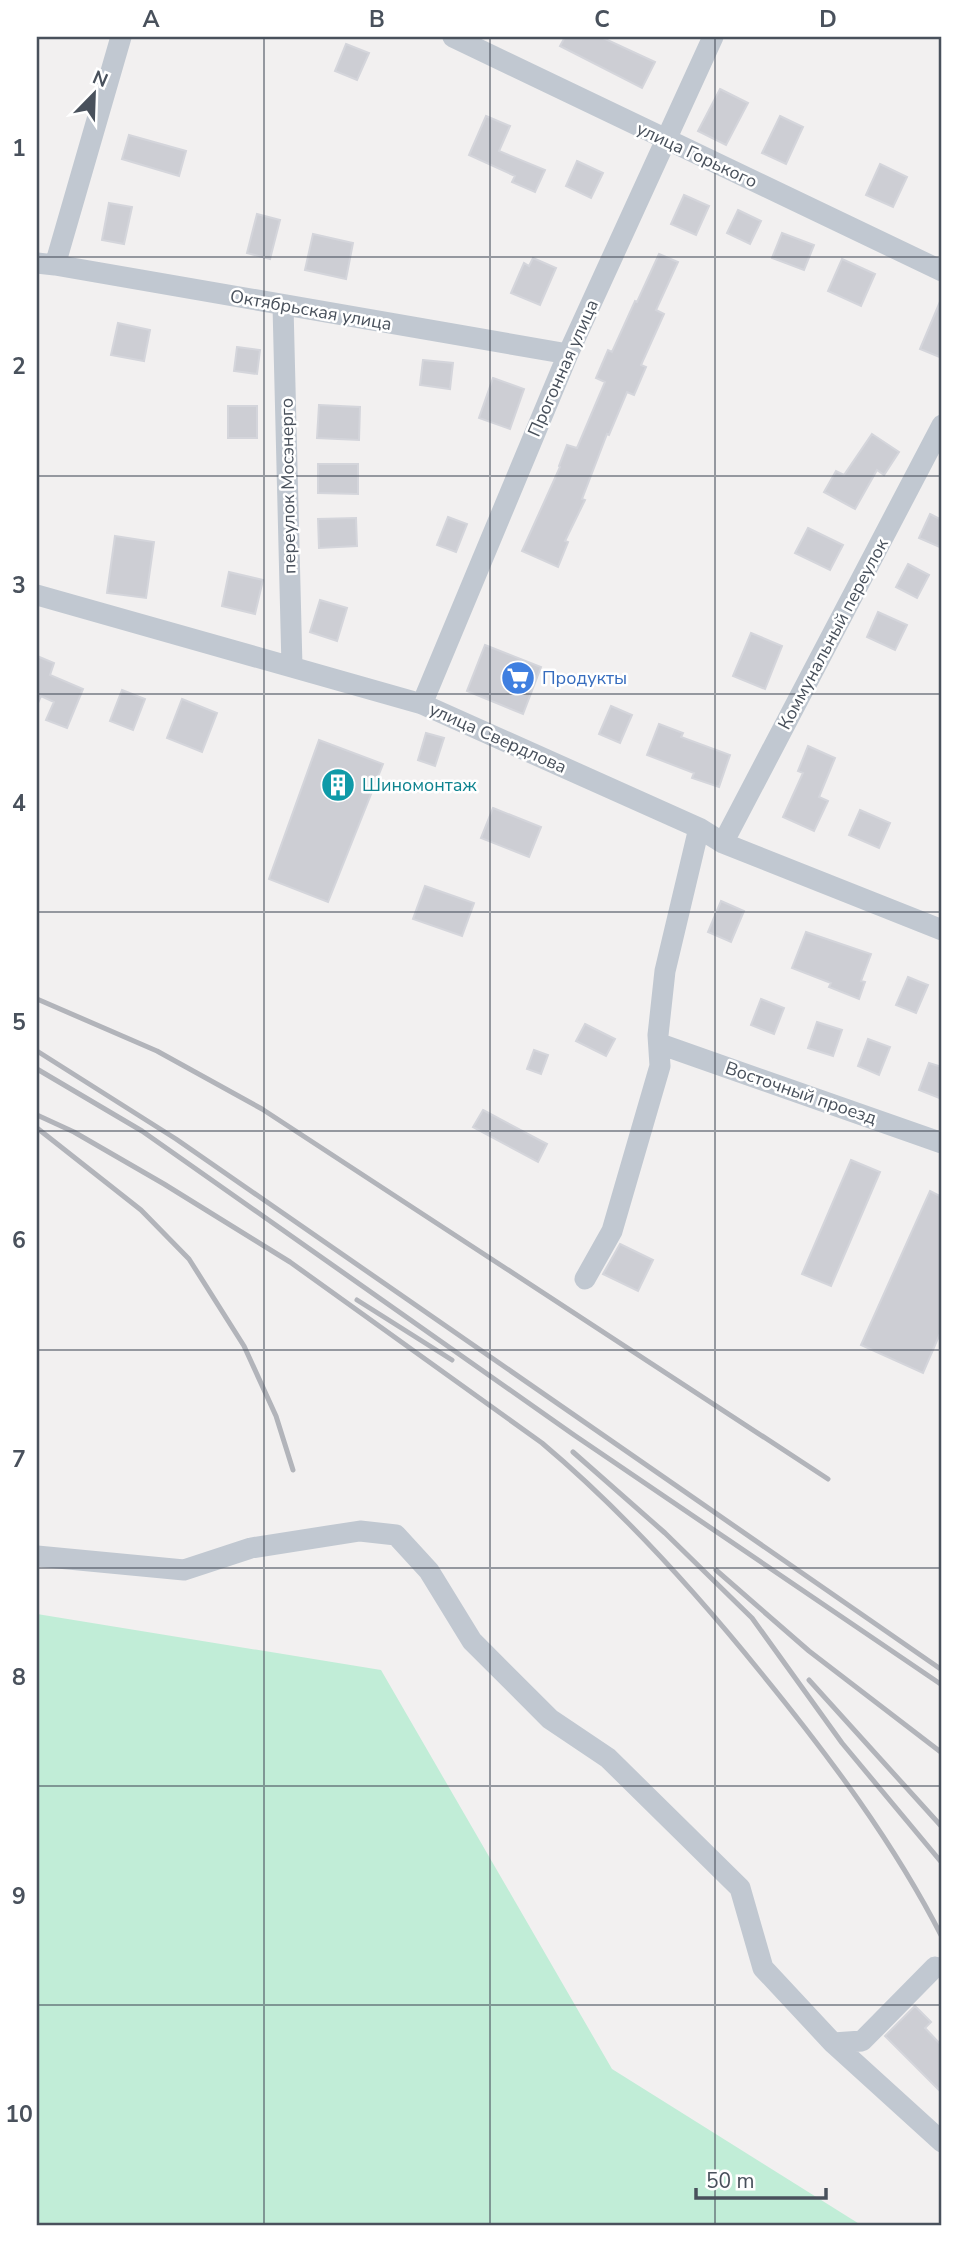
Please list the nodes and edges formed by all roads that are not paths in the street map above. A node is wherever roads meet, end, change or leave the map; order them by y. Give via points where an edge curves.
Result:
1 (121, 37) edge
2 (453, 37) edge
3 (712, 37) edge
4 (667, 141) junction
5 (46, 264) edge
6 (942, 271) edge
7 (283, 306) junction
8 (568, 354) junction
9 (942, 425) edge
10 (37, 595) edge
11 (292, 667) junction
12 (422, 704) junction
13 (699, 828) junction
14 (723, 843) junction
15 (942, 930) edge
16 (660, 1044) junction
17 (942, 1143) edge
18 (585, 1279) dead end
19 (37, 1556) edge
20 (935, 1967) dead end
21 (833, 2043) junction
22 (942, 2142) edge

1 - 5 street
2 - 4 street, улица Горького
3 - 4 street, Прогонная улица
4 - 6 street, улица Горького
4 - 8 street, Прогонная улица
5 - 7 street, Октябрьская улица
7 - 8 street, Октябрьская улица
7 - 11 street, переулок Мосэнерго
8 - 12 street, Прогонная улица
9 - 14 street, Коммунальный переулок
10 - 11 street, улица Свердлова
11 - 12 street, улица Свердлова
12 - 13 street, улица Свердлова
13 - 14 street, улица Свердлова
13 - 16 street via 664,971
14 - 15 street, улица Свердлова
16 - 17 street, Восточный проезд
16 - 18 street via 660,1066 612,1231
19 - 21 street via 184,1570 251,1548 360,1531 396,1535 429,1572 472,1641 550,1720 608,1758 740,1888 763,1968
20 - 21 street via 862,2041
21 - 22 street

